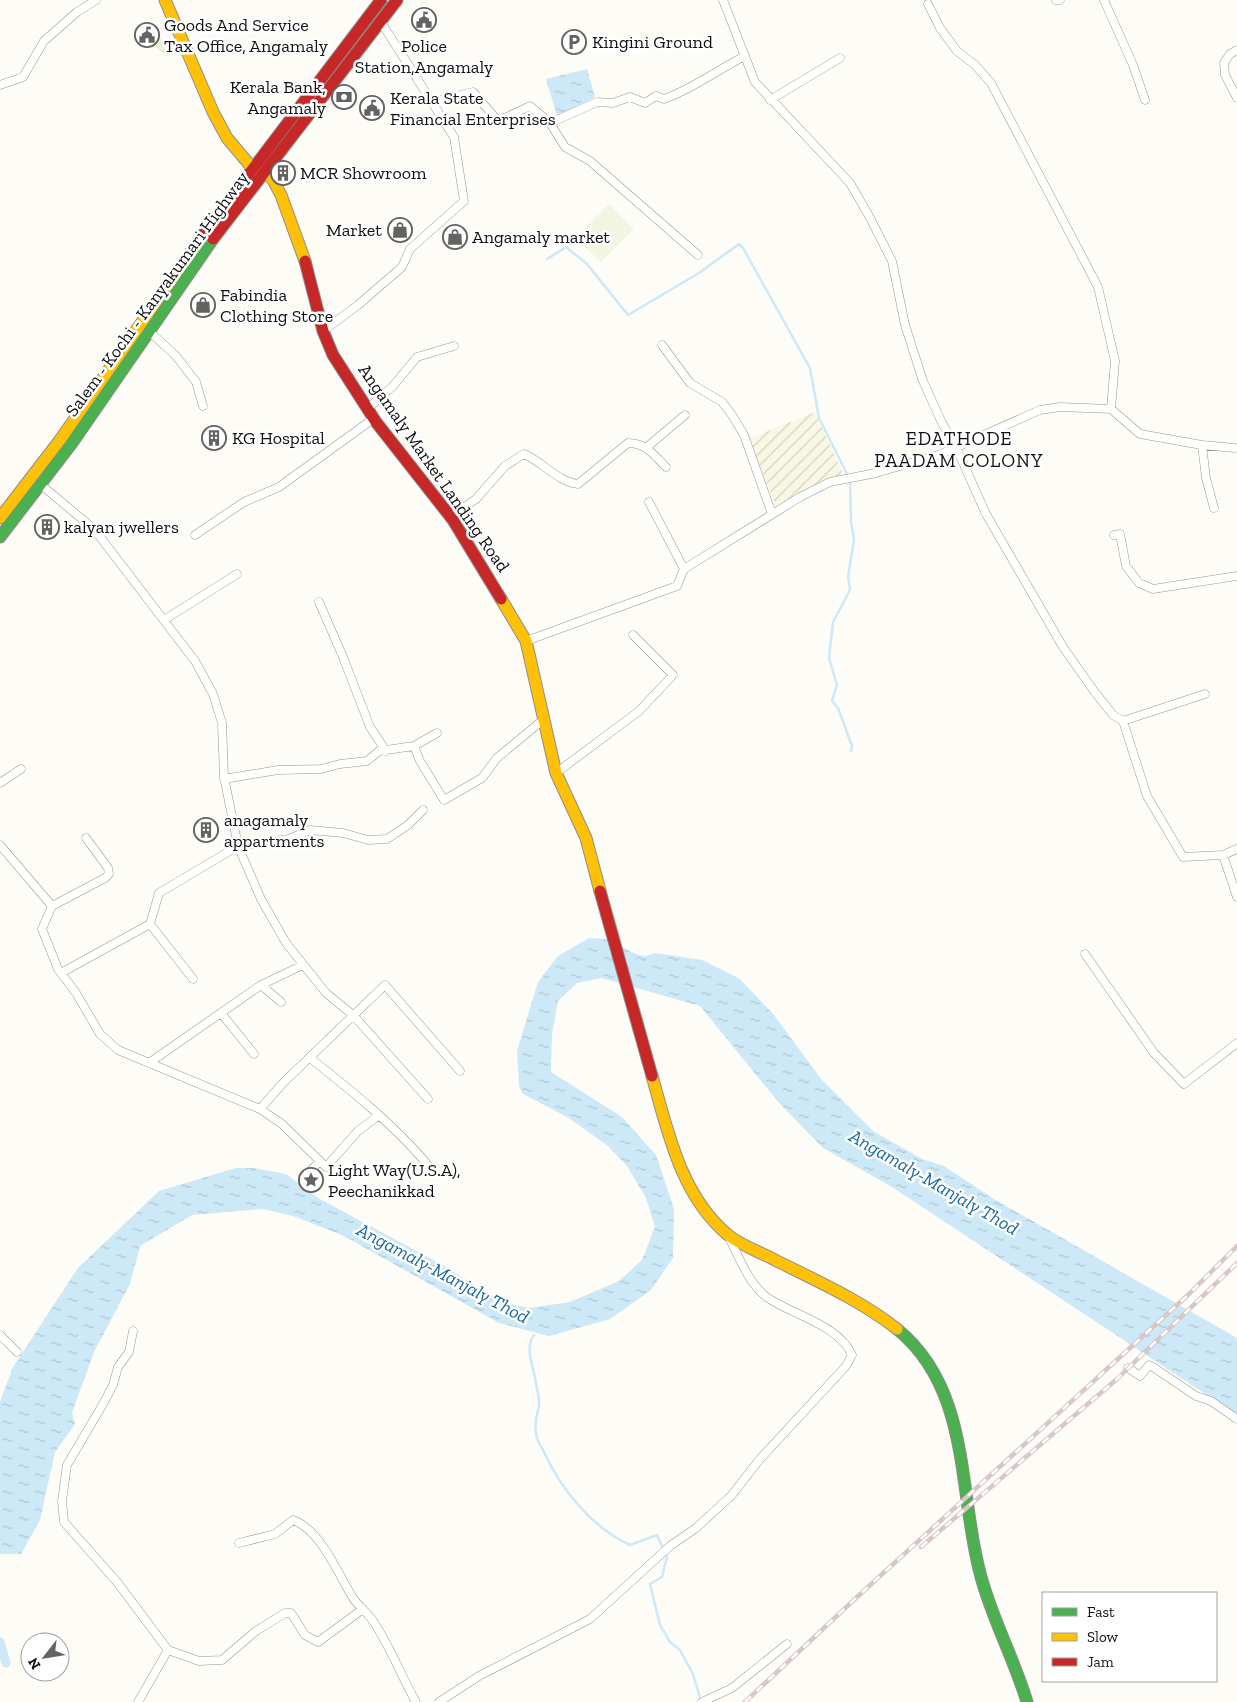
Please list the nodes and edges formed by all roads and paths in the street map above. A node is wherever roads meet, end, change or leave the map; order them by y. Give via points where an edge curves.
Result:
1 (96, 0) edge
2 (165, 0) edge
3 (381, 0) edge
4 (397, 0) edge
5 (723, 0) edge
6 (1104, 0) edge
7 (928, 4) dead end
8 (381, 22) junction
9 (1237, 50) edge
10 (745, 56) junction
11 (840, 58) dead end
12 (0, 85) edge
13 (1237, 98) edge
14 (770, 100) junction
15 (1145, 100) dead end
16 (432, 102) junction
17 (550, 122) junction
18 (254, 170) junction
19 (266, 173) junction
20 (698, 255) dead end
21 (323, 331) junction
22 (149, 332) junction
23 (662, 345) dead end
24 (454, 346) dead end
25 (203, 406) dead end
26 (1111, 409) junction
27 (370, 414) junction
28 (685, 415) dead end
29 (1202, 445) junction
30 (646, 447) junction
31 (956, 447) junction
32 (1236, 449) edge
33 (666, 467) dead end
34 (40, 484) junction
35 (649, 502) dead end
36 (1214, 508) dead end
37 (772, 514) junction
38 (450, 517) junction
39 (0, 518) edge
40 (195, 535) dead end
41 (1114, 535) dead end
42 (0, 537) edge
43 (684, 569) junction
44 (237, 574) dead end
45 (1237, 576) edge
46 (319, 602) dead end
47 (164, 620) junction
48 (633, 636) dead end
49 (526, 641) junction
50 (1205, 694) dead end
51 (544, 720) junction
52 (1123, 721) junction
53 (437, 733) dead end
54 (414, 746) junction
55 (386, 751) junction
56 (21, 769) dead end
57 (556, 773) junction
58 (224, 779) junction
59 (0, 782) edge
60 (423, 810) dead end
61 (86, 838) dead end
62 (0, 845) edge
63 (238, 846) junction
64 (1237, 849) edge
65 (1224, 855) junction
66 (1237, 897) edge
67 (52, 906) junction
68 (150, 924) junction
69 (1085, 954) dead end
70 (303, 965) junction
71 (61, 973) junction
72 (193, 978) dead end
73 (261, 985) junction
74 (281, 1002) dead end
75 (221, 1013) junction
76 (353, 1015) junction
77 (1237, 1043) edge
78 (254, 1054) dead end
79 (310, 1058) junction
80 (149, 1064) junction
81 (460, 1071) dead end
82 (428, 1099) dead end
83 (260, 1109) junction
84 (378, 1116) junction
85 (320, 1161) junction
86 (428, 1165) dead end
87 (306, 1175) dead end
88 (727, 1234) junction
89 (133, 1331) dead end
90 (0, 1335) edge
91 (18, 1352) dead end
92 (1128, 1368) dead end
93 (1237, 1419) edge
94 (239, 1544) dead end
95 (363, 1609) junction
96 (787, 1644) dead end
97 (168, 1650) junction
98 (138, 1702) edge
99 (416, 1702) edge
100 (439, 1702) edge
101 (702, 1702) edge
102 (1027, 1702) edge

1 - 12 street via 44,41 23,76
2 - 18 main road via 213,112 227,138
3 - 18 main road, Salem - Kochi - Kanyakumari Highway
4 - 8 main road, Salem - Kochi - Kanyakumari Highway
5 - 10 street
6 - 15 street
7 - 26 street via 957,52 975,65 991,83 1098,287 1116,361
8 - 16 street
8 - 19 main road, Salem - Kochi - Kanyakumari Highway
9 - 13 street via 1224,64 1225,74
10 - 14 street via 755,82
10 - 17 street via 670,97 656,96 645,103 630,97 597,102
11 - 14 street
14 - 31 street via 850,183 869,216 892,261 905,325 923,380
16 - 17 street via 473,92 498,121 530,106
16 - 21 street via 454,137 464,201 410,249 402,268
17 - 20 street via 565,147 590,162
18 - 19 main road
18 - 39 main road, Salem - Kochi - Kanyakumari Highway via 188,255 60,440
19 - 21 main road, Angamaly Market Landing Road via 273,180 289,214 303,252
19 - 22 main road, Salem - Kochi - Kanyakumari Highway via 218,234
21 - 27 main road, Angamaly Market Landing Road via 333,355
22 - 25 street via 176,356 196,382
22 - 34 main road, Salem - Kochi - Kanyakumari Highway
23 - 37 street via 690,382 722,402 732,415 744,435
24 - 27 street via 417,357
26 - 29 street via 1140,434
26 - 31 street via 1060,407 1040,410
27 - 38 main road, Angamaly Market Landing Road
27 - 40 street via 279,487 244,502
28 - 30 street
29 - 32 street
29 - 36 street
30 - 33 street
30 - 38 street via 628,443 578,484 568,483 524,454 505,466 476,499
31 - 37 street via 876,474 830,482
31 - 52 street via 986,514 1063,647 1094,692
34 - 42 main road, Salem - Kochi - Kanyakumari Highway
34 - 47 street via 90,524
35 - 43 street
37 - 43 street
38 - 49 main road, Angamaly Market Landing Road
41 - 45 street via 1120,534 1126,566 1139,583 1153,589
43 - 49 street via 678,586
44 - 47 street
46 - 55 street via 370,727
47 - 58 street via 195,662 220,710
48 - 57 street via 673,675 639,711
49 - 51 main road, Angamaly Market Landing Road
50 - 52 street
51 - 54 street via 497,758 482,778 444,800
51 - 57 main road, Angamaly Market Landing Road
52 - 65 street via 1147,796 1183,857
53 - 54 street
54 - 55 street
55 - 58 street via 379,751 367,761 321,769 278,770
56 - 59 street
57 - 88 main road, Angamaly Market Landing Road via 586,838 626,993 676,1158 683,1175
58 - 63 street
60 - 63 street via 387,839 368,840 343,832 310,830 289,839
61 - 67 street via 108,868 108,874
62 - 67 street
63 - 68 street via 159,893
63 - 70 street via 261,899 286,943
64 - 65 street
65 - 66 street
67 - 71 street via 42,929
68 - 71 street
68 - 72 street
69 - 77 street via 1154,1053 1184,1084
70 - 73 street
70 - 76 street via 326,993
71 - 80 street via 100,1034 118,1050
73 - 74 street
73 - 75 street
75 - 78 street
75 - 80 street
76 - 79 street
76 - 81 street via 387,986
76 - 82 street
79 - 83 street
79 - 84 street via 361,1098
80 - 83 street
83 - 85 street via 282,1124
84 - 85 street via 358,1131 326,1168
84 - 86 street
85 - 87 street
88 - 100 street via 745,1271 766,1297 847,1344 852,1355 846,1366 760,1459 731,1496 590,1619 479,1676
88 - 102 main road via 876,1314 917,1349 939,1384 952,1414 964,1465 980,1573
89 - 97 street via 129,1352 67,1465 62,1501 64,1522 117,1582
90 - 91 street
92 - 93 street via 1140,1376 1149,1365 1196,1396 1211,1400
94 - 95 street via 275,1534 293,1520 300,1523 321,1544
95 - 97 street via 318,1642 305,1635 290,1613 285,1613 256,1631 222,1660 199,1662
95 - 99 street
96 - 101 street via 732,1688
97 - 98 street

